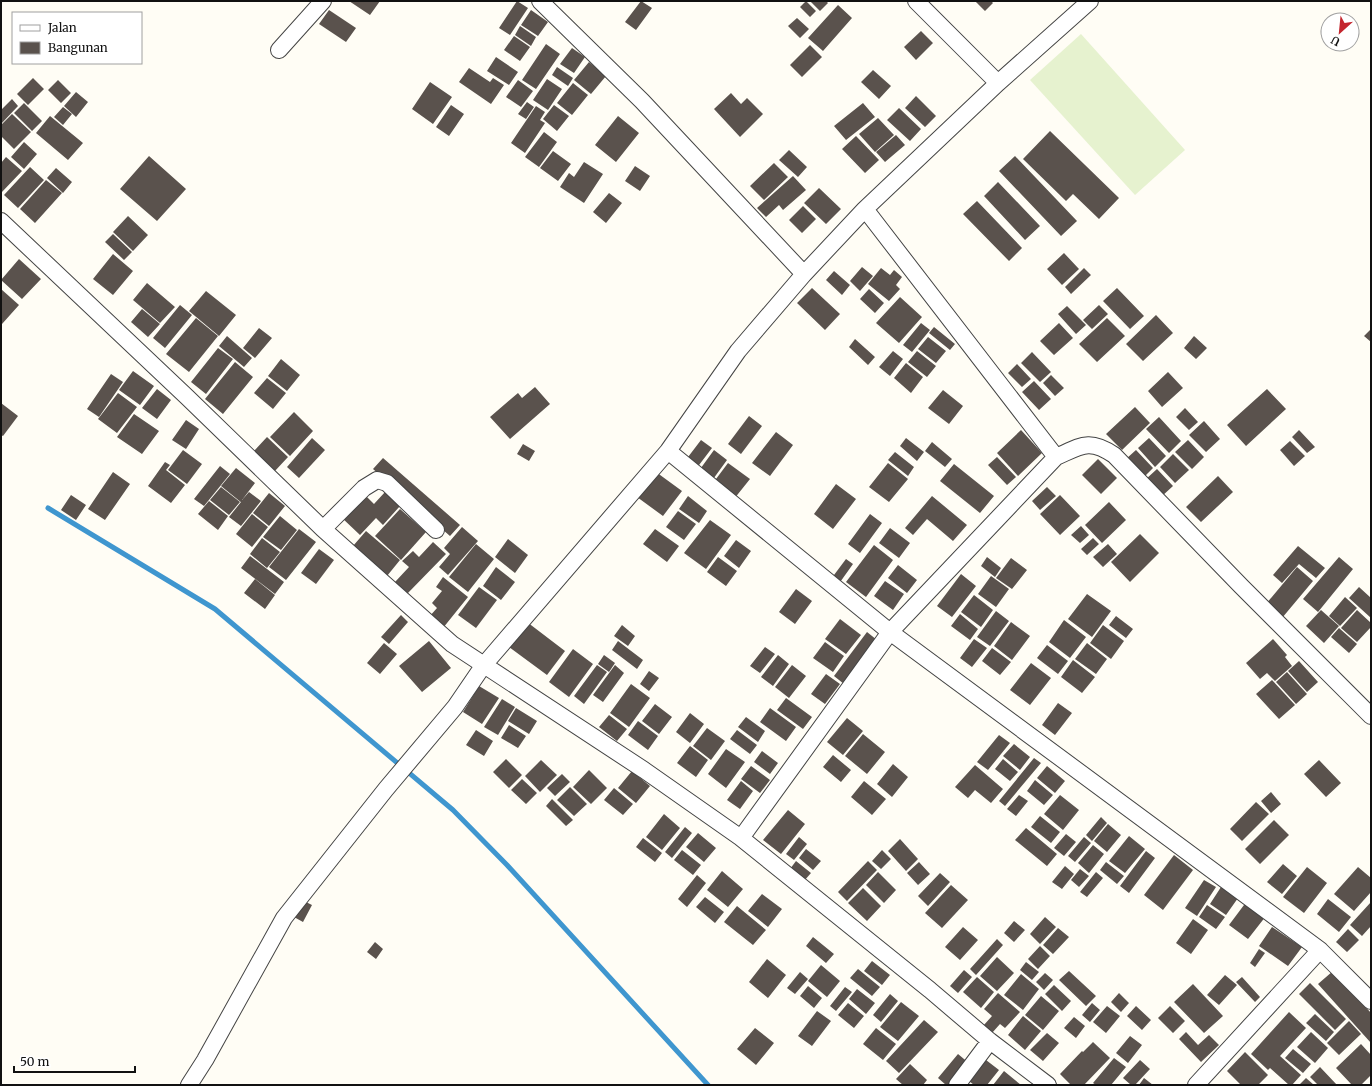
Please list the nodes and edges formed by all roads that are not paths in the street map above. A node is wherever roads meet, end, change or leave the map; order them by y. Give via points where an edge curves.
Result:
1 (323, 1) edge
2 (540, 1) edge
3 (916, 1) edge
4 (1090, 1) edge
5 (279, 50) dead end
6 (998, 83) junction
7 (865, 208) junction
8 (2, 226) edge
9 (804, 274) junction
10 (668, 451) junction
11 (1056, 457) junction
12 (323, 529) junction
13 (436, 530) dead end
14 (890, 632) junction
15 (483, 666) junction
16 (1371, 716) edge
17 (741, 838) junction
18 (1320, 950) junction
19 (1371, 1001) edge
20 (990, 1041) junction
21 (189, 1085) edge
22 (957, 1085) edge
23 (1048, 1085) edge
24 (1196, 1085) edge

1 - 5 street
2 - 9 street via 642,101
3 - 6 street
4 - 6 street
6 - 7 street
7 - 9 street
7 - 11 street
8 - 12 street via 181,392
9 - 10 street via 738,351
10 - 14 street
10 - 15 street
11 - 14 street
11 - 16 street via 1083,445 1103,447 1114,455
12 - 13 street via 364,488 377,480 387,483
12 - 15 street via 452,644
14 - 17 street
14 - 18 street
15 - 17 street via 644,770
15 - 21 street via 455,707 284,918
17 - 20 street
18 - 19 street
18 - 24 street
20 - 22 street
20 - 23 street

